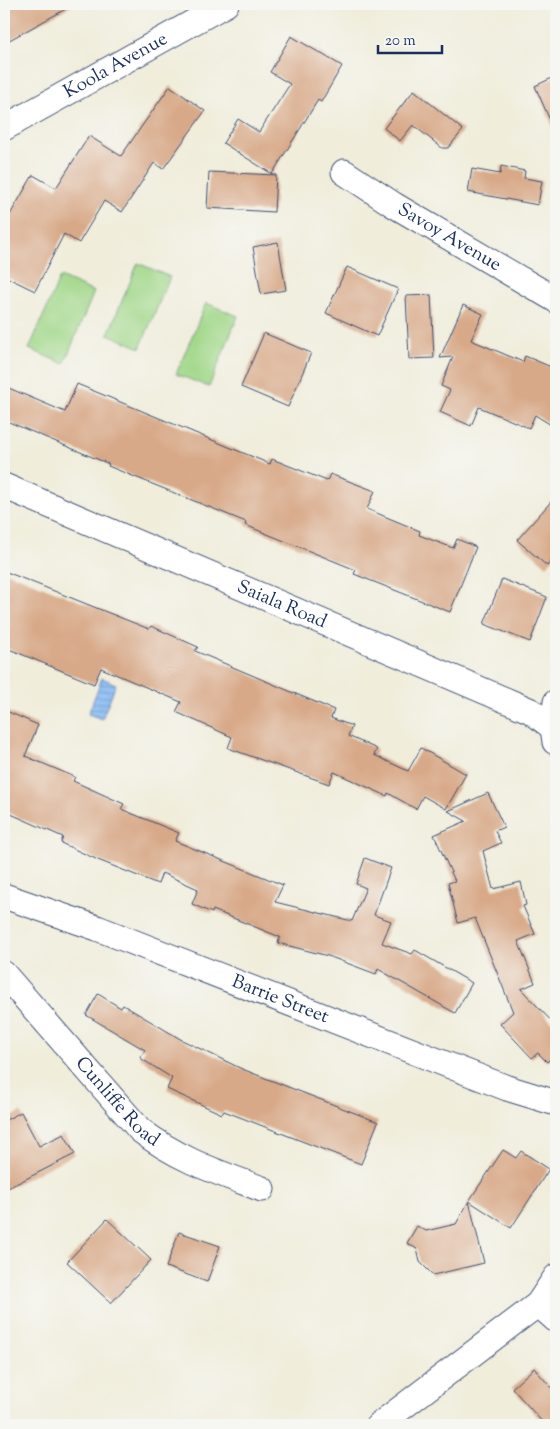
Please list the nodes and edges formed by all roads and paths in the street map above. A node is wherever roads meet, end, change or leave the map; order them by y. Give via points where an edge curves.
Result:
1 (226, 4) edge
2 (4, 128) edge
3 (344, 172) dead end
4 (556, 300) edge
5 (4, 486) edge
6 (556, 702) edge
7 (555, 735) edge
8 (4, 896) edge
9 (4, 974) edge
10 (556, 1103) edge
11 (262, 1189) dead end
12 (556, 1277) edge
13 (538, 1304) junction
14 (556, 1320) edge
15 (379, 1425) edge

1 - 2 street, Koola Avenue
3 - 4 street, Savoy Avenue
5 - 7 street, Saiala Road via 531,711
6 - 7 street
8 - 10 street, Barrie Street via 97,928 507,1088
9 - 11 street, Cunliffe Road via 140,1130 164,1149
12 - 13 street
13 - 14 street
13 - 15 street

